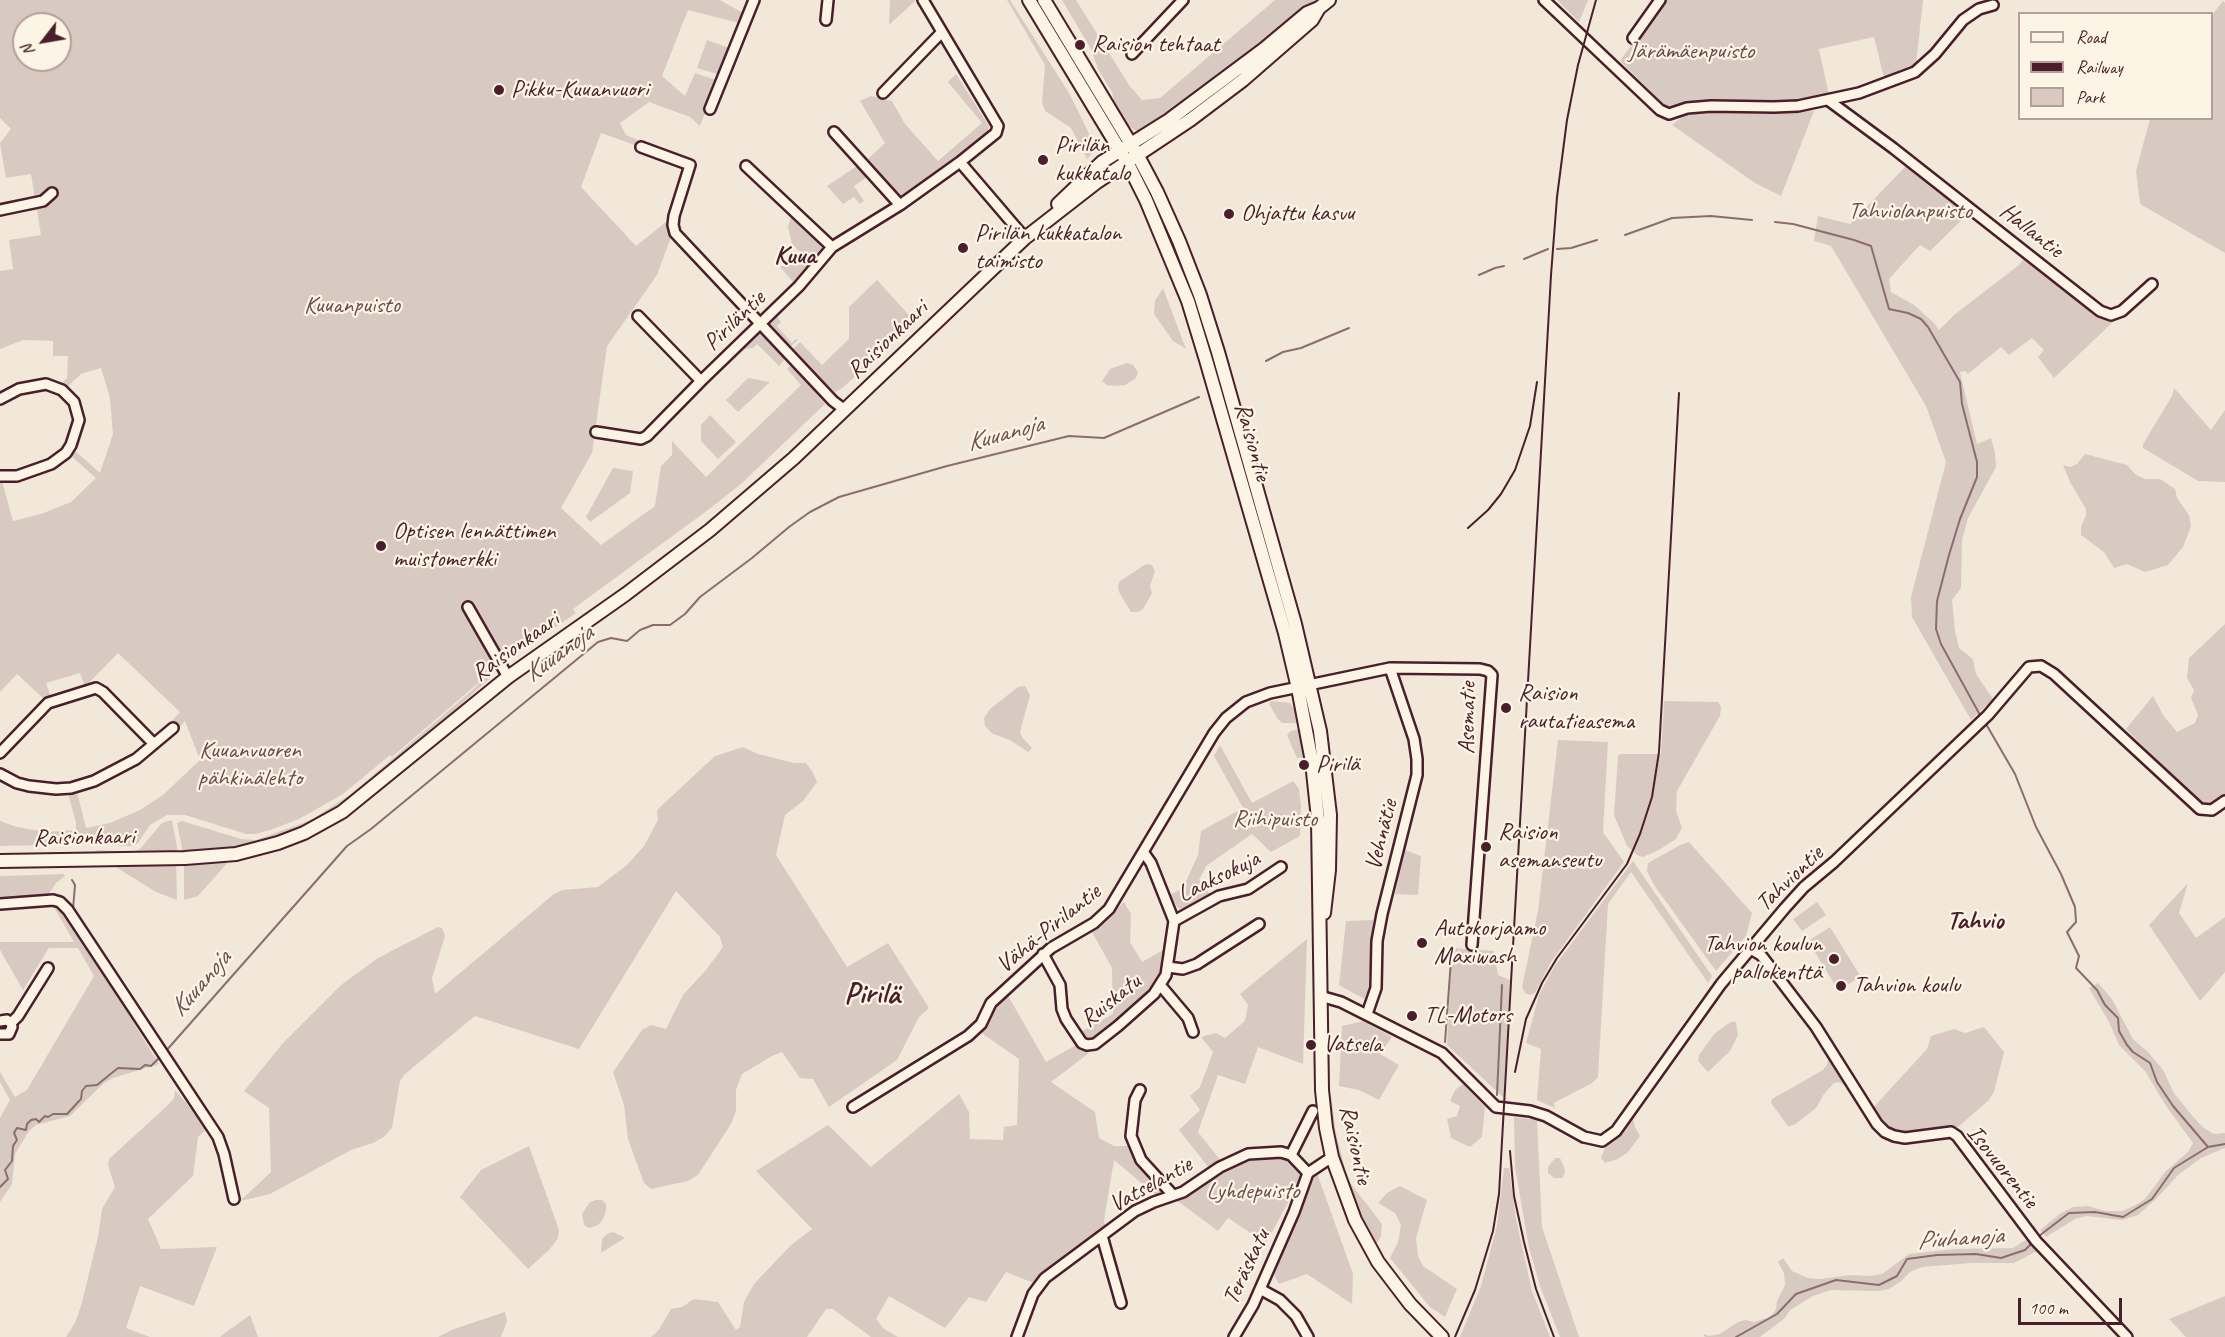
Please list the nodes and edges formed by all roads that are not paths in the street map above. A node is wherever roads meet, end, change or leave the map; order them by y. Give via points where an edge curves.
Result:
1 (754, 0) edge
2 (828, 0) edge
3 (923, 0) edge
4 (1029, 0) edge
5 (1044, 0) edge
6 (1183, 0) edge
7 (1544, 0) edge
8 (1660, 0) edge
9 (1324, 4) edge
10 (1993, 5) dead end
11 (826, 20) dead end
12 (941, 33) junction
13 (1633, 38) dead end
14 (1132, 54) dead end
15 (883, 93) dead end
16 (1828, 100) junction
17 (710, 110) dead end
18 (834, 132) dead end
19 (641, 147) dead end
20 (1135, 150) junction
21 (1123, 157) junction
22 (960, 162) junction
23 (746, 166) dead end
24 (52, 193) dead end
25 (900, 205) junction
26 (0, 210) edge
27 (1027, 237) junction
28 (832, 247) junction
29 (2152, 284) dead end
30 (638, 316) dead end
31 (761, 324) junction
32 (701, 381) junction
33 (0, 399) edge
34 (845, 410) junction
35 (596, 432) dead end
36 (0, 476) edge
37 (468, 607) dead end
38 (1390, 668) junction
39 (508, 677) junction
40 (1311, 685) junction
41 (1298, 688) junction
42 (173, 728) dead end
43 (154, 744) junction
44 (0, 753) edge
45 (0, 774) edge
46 (2225, 801) edge
47 (1144, 853) junction
48 (0, 861) edge
49 (1281, 867) dead end
50 (0, 904) edge
51 (1174, 921) junction
52 (1258, 924) dead end
53 (1321, 932) junction
54 (1472, 945) dead end
55 (1749, 948) junction
56 (1043, 954) junction
57 (1168, 967) junction
58 (48, 968) dead end
59 (1161, 986) junction
60 (1320, 996) junction
61 (1368, 1014) junction
62 (0, 1021) edge
63 (11, 1023) junction
64 (1193, 1032) dead end
65 (0, 1034) edge
66 (1140, 1090) dead end
67 (853, 1107) dead end
68 (1313, 1111) dead end
69 (1291, 1155) junction
70 (1332, 1157) junction
71 (1308, 1173) junction
72 (1173, 1195) junction
73 (234, 1199) dead end
74 (1102, 1236) junction
75 (1260, 1289) junction
76 (1121, 1303) dead end
77 (1017, 1337) edge
78 (1234, 1337) edge
79 (1308, 1337) edge
80 (1442, 1337) edge
81 (2127, 1337) edge

1 - 17 street
2 - 11 street
3 - 12 street
4 - 21 main road, Raisiontie
5 - 20 main road, Raisiontie
6 - 14 street
7 - 16 street via 1666,113 1694,107 1786,107
8 - 13 street
9 - 20 main road, Raisionkaari via 1271,57 1190,120
10 - 16 street via 1963,20 1915,72
12 - 15 street
12 - 22 street, Piriläntie via 998,126 996,133
16 - 29 street, Hallantie via 2100,311 2111,315 2122,311
18 - 25 street
19 - 31 street via 690,165 674,216 675,233
20 - 21 main road, Raisionkaari
20 - 40 main road, Raisiontie via 1200,295
21 - 27 main road, Raisionkaari via 1102,162
21 - 41 main road, Raisiontie via 1188,301
22 - 25 street, Piriläntie
22 - 27 street
23 - 28 street
24 - 26 street via 43,201
25 - 28 street, Piriläntie
27 - 34 main road, Raisionkaari
28 - 31 street, Piriläntie
30 - 32 street
31 - 32 street, Piriläntie
31 - 34 street
32 - 35 street, Piriläntie via 644,438
33 - 36 street via 18,389 45,384 62,390 74,402 79,420 66,453 51,464 17,476
34 - 39 main road, Raisionkaari via 689,547
37 - 39 street
38 - 40 street, Asematie
38 - 54 street, Asematie via 1480,669 1492,675
38 - 61 street, Vehnätie via 1414,739 1417,775 1382,914 1376,988
39 - 48 main road, Raisionkaari via 342,812 278,843 213,857
40 - 41 street, Vähä-Pirilantie
40 - 53 main road, Raisiontie via 1330,815 1329,870
41 - 47 street, Vähä-Pirilantie via 1256,697 1226,718
41 - 53 main road, Raisiontie via 1317,809
42 - 43 street
43 - 44 street via 96,688 48,703
43 - 45 street via 115,771 71,788 29,786
46 - 55 street, Tahviontie via 2206,811 2195,806 2054,674 2034,665 1983,720 1804,887
47 - 51 street
47 - 56 street, Vähä-Pirilantie via 1109,909 1094,923
49 - 51 street, Laaksokuja via 1248,889 1219,896
50 - 73 street via 53,900 68,910 218,1137
51 - 57 street, Ruiskatu
52 - 57 street via 1197,964 1183,969
53 - 60 main road, Raisiontie
55 - 61 street, Tahviontie via 1616,1131 1602,1141 1584,1137 1546,1116 1496,1107 1442,1053
55 - 81 street, Isovuorentie via 1761,955 1816,1027 1877,1124 1886,1132 1905,1138 1951,1132 1958,1136 2036,1241
56 - 59 street, Ruiskatu via 1060,985 1066,1019 1087,1045 1095,1044 1118,1026
56 - 67 street, Vähä-Pirilantie via 991,1003 981,1023 968,1036
57 - 59 street, Ruiskatu
58 - 63 street
59 - 64 street via 1188,1018
60 - 61 street, Tahviontie
60 - 70 main road, Raisiontie via 1324,1112
62 - 63 street
63 - 65 street via 9,1034
66 - 72 street via 1131,1136 1141,1160
68 - 69 street
69 - 71 street
69 - 72 street, Vatselantie via 1273,1152 1241,1156
70 - 71 street
70 - 80 main road, Raisiontie via 1355,1220 1378,1262
71 - 75 street, Teräskatu
72 - 74 street, Vatselantie via 1135,1211
74 - 76 street
74 - 77 street, Vatselantie via 1045,1278 1033,1294
75 - 78 street, Teräskatu
75 - 79 street via 1280,1300 1296,1316

